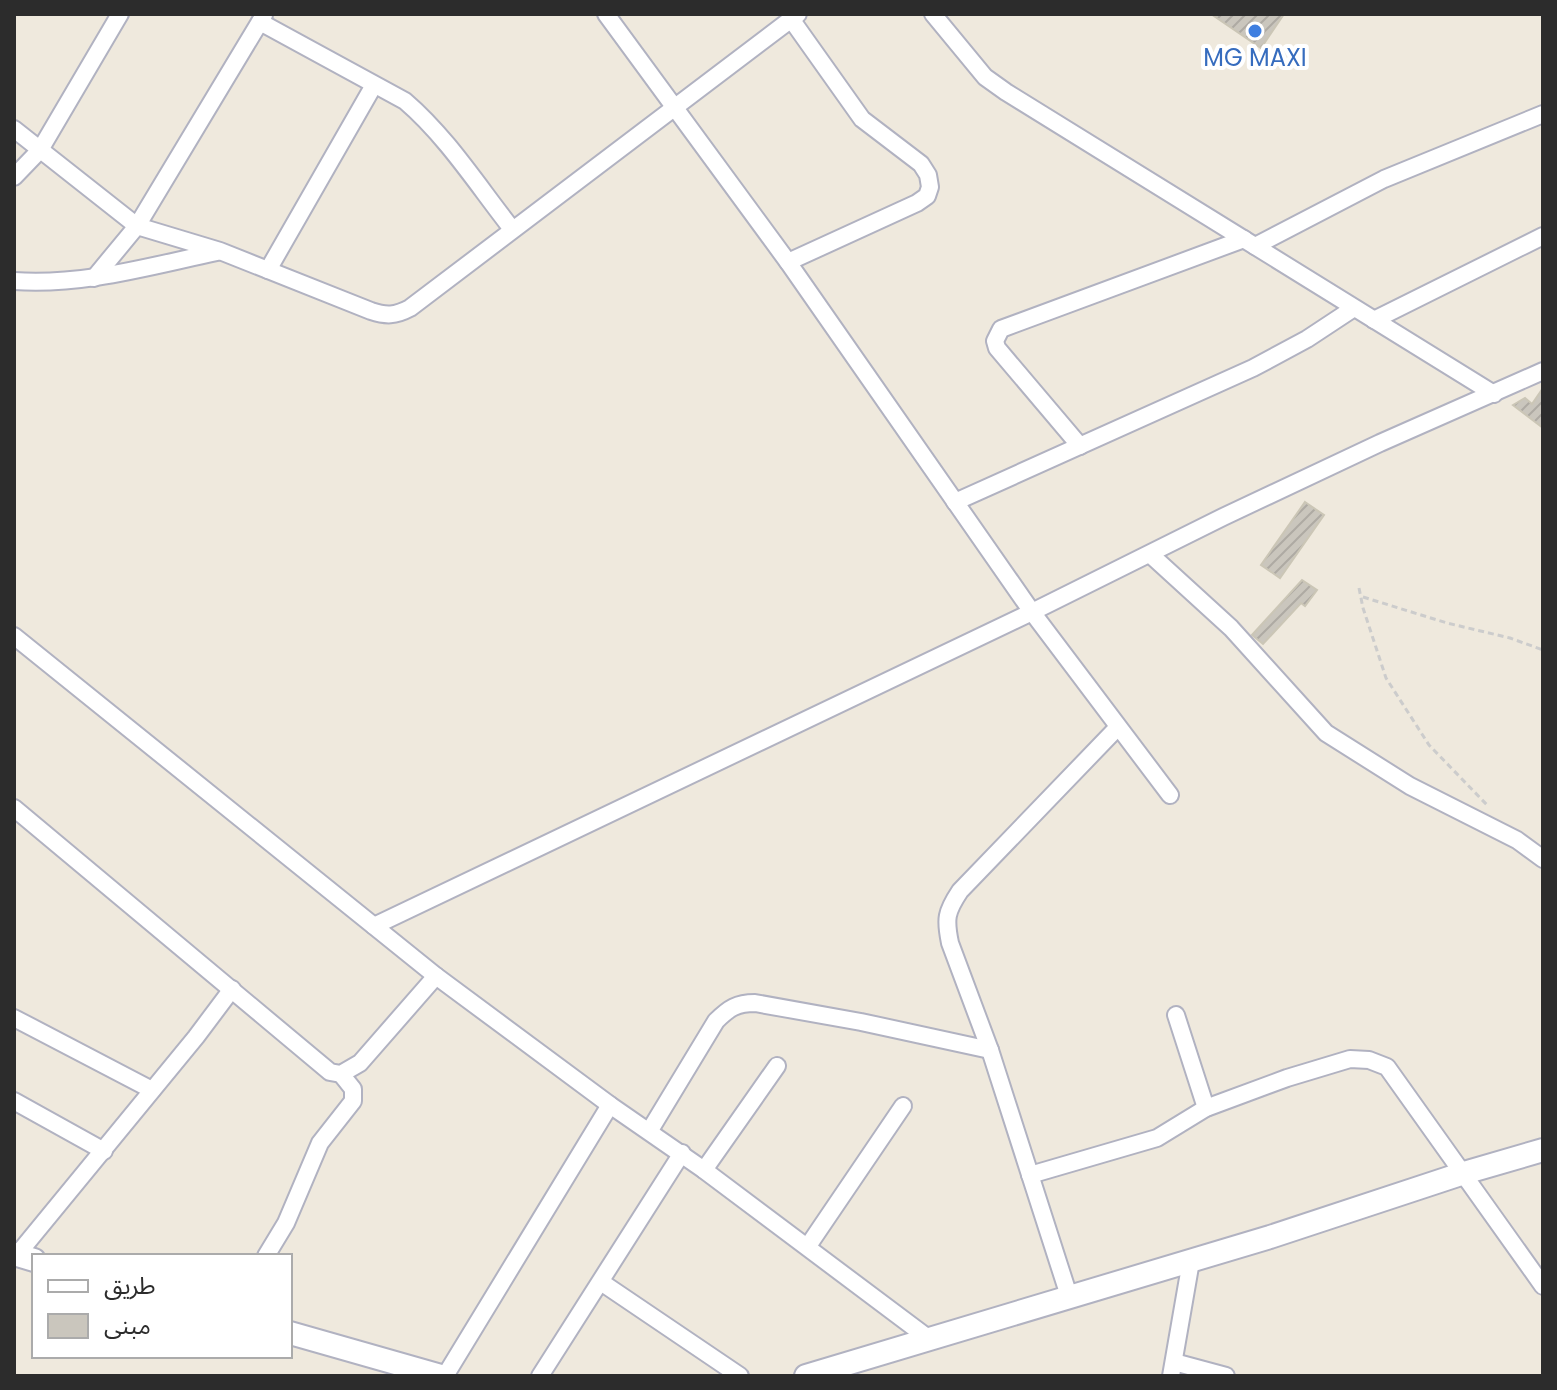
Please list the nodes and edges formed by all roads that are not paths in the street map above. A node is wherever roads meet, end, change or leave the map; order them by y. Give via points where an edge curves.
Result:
1 (120, 14) edge
2 (606, 14) edge
3 (933, 14) edge
4 (794, 16) edge
5 (263, 18) edge
6 (374, 85) junction
7 (673, 107) junction
8 (1543, 114) edge
9 (14, 129) edge
10 (40, 150) junction
11 (14, 177) edge
12 (137, 226) junction
13 (512, 229) junction
14 (1543, 236) edge
15 (1250, 243) junction
16 (220, 251) junction
17 (788, 262) junction
18 (268, 270) junction
19 (94, 278) junction
20 (14, 281) edge
21 (1354, 308) junction
22 (1374, 320) junction
23 (1543, 371) edge
24 (1494, 394) junction
25 (1080, 446) junction
26 (955, 502) junction
27 (1151, 555) junction
28 (1032, 612) junction
29 (14, 636) edge
30 (1118, 727) junction
31 (1170, 795) dead end
32 (14, 808) edge
33 (1543, 859) edge
34 (374, 926) junction
35 (436, 976) junction
36 (232, 989) junction
37 (1176, 1015) dead end
38 (14, 1018) edge
39 (990, 1050) junction
40 (777, 1066) dead end
41 (341, 1074) junction
42 (152, 1090) junction
43 (14, 1101) edge
44 (610, 1105) junction
45 (903, 1106) dead end
46 (1206, 1108) junction
47 (650, 1130) junction
48 (1543, 1150) edge
49 (104, 1151) junction
50 (682, 1153) junction
51 (704, 1170) junction
52 (1464, 1173) junction
53 (1030, 1175) junction
54 (808, 1246) junction
55 (267, 1254) edge
56 (22, 1256) edge
57 (1191, 1261) junction
58 (601, 1282) junction
59 (1543, 1286) edge
60 (1069, 1296) junction
61 (292, 1334) edge
62 (928, 1338) junction
63 (1172, 1369) edge
64 (443, 1376) edge
65 (540, 1376) edge
66 (740, 1376) edge
67 (806, 1376) edge
68 (1226, 1376) edge

1 - 10 street
2 - 7 street
3 - 15 street via 985,77
4 - 7 street
4 - 17 street via 862,119 921,164 930,187 917,203
5 - 6 street
5 - 12 street
6 - 13 street via 425,119
6 - 18 street
7 - 13 street
7 - 17 street
8 - 15 street via 1384,179
9 - 10 street
10 - 11 street
10 - 12 street
12 - 16 street
12 - 19 street
13 - 18 street via 398,315 371,311
14 - 22 street
15 - 21 street
15 - 25 street via 1001,329 997,348
16 - 18 street
16 - 19 street
17 - 26 street
19 - 20 street
21 - 22 street
21 - 25 street via 1253,368
22 - 24 street
23 - 24 street
24 - 27 street via 1380,443
25 - 26 street
26 - 28 street
27 - 28 street
27 - 33 street via 1231,628 1326,733
28 - 30 street
28 - 34 street
29 - 34 street
30 - 31 street
30 - 39 street via 948,908 950,943
32 - 36 street
34 - 35 street
35 - 41 street via 360,1063
35 - 44 street
36 - 41 street via 318,1064
36 - 42 street
37 - 46 street
38 - 42 street
39 - 47 street via 740,1003 716,1021
39 - 53 street
40 - 51 street
41 - 55 street via 353,1089 353,1101 320,1143
42 - 49 street
43 - 49 street
44 - 47 street
44 - 64 street
45 - 54 street
46 - 52 street via 1350,1059 1369,1060 1387,1067
46 - 53 street via 1157,1138
47 - 50 street
48 - 52 street
49 - 56 street
50 - 51 street
50 - 58 street
51 - 54 street
52 - 57 street
52 - 59 street
53 - 60 street
54 - 62 street
57 - 60 street
57 - 63 street
58 - 65 street
58 - 66 street
60 - 62 street
61 - 64 street
62 - 67 street
63 - 68 street

